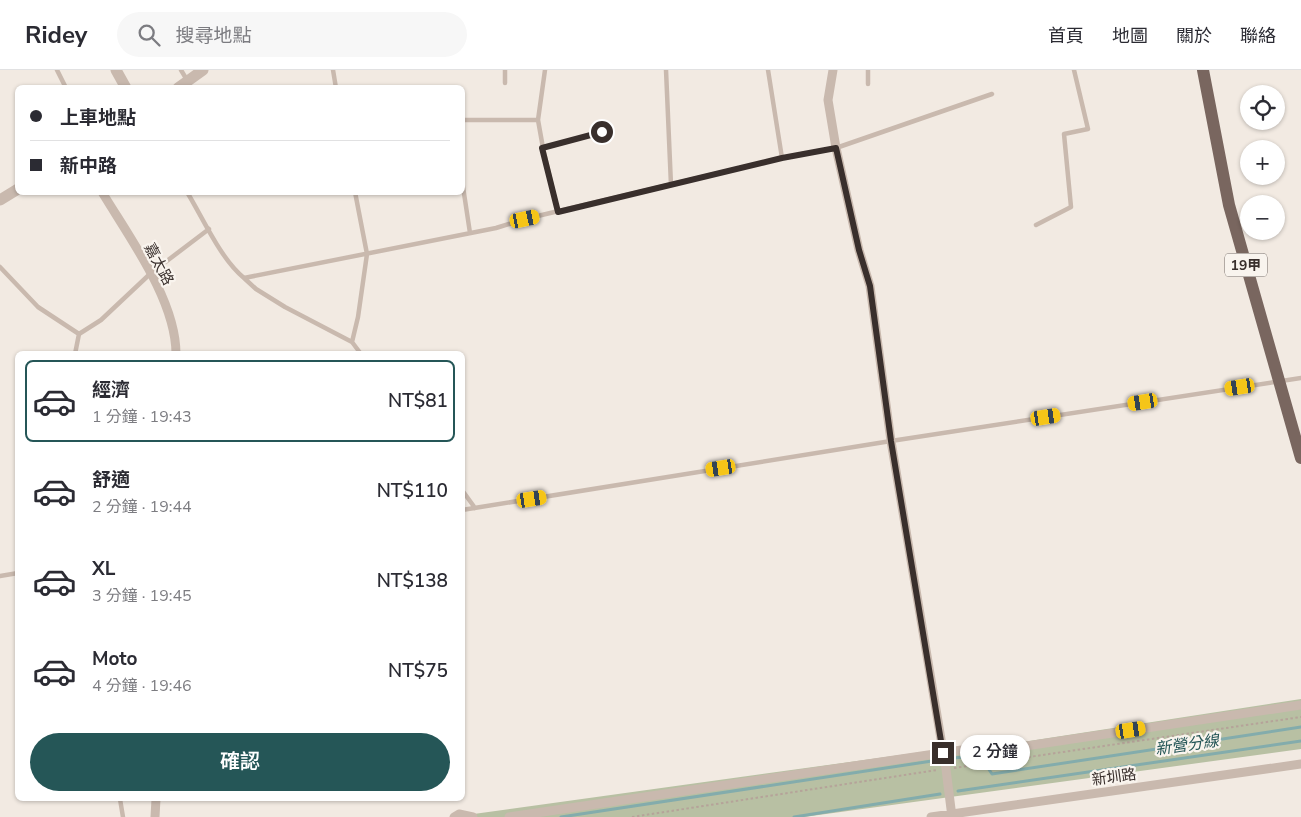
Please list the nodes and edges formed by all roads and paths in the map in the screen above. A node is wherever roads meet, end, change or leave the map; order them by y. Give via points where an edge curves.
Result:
1 (57, 70) edge
2 (116, 70) edge
3 (182, 70) edge
4 (203, 70) edge
5 (333, 70) edge
6 (505, 70) edge
7 (545, 70) edge
8 (666, 70) edge
9 (768, 70) edge
10 (833, 70) edge
11 (868, 70) edge
12 (1074, 70) edge
13 (1203, 70) edge
14 (505, 83) dead end
15 (183, 84) edge
16 (868, 84) dead end
17 (64, 85) edge
18 (124, 85) edge
19 (336, 85) edge
20 (992, 94) dead end
21 (465, 120) edge
22 (538, 120) junction
23 (602, 132) dead end
24 (542, 148) junction
25 (836, 148) junction
26 (782, 158) junction
27 (671, 185) junction
28 (15, 191) edge
29 (104, 195) edge
30 (189, 195) edge
31 (356, 195) edge
32 (464, 195) edge
33 (0, 200) edge
34 (558, 212) junction
35 (1036, 225) dead end
36 (209, 229) junction
37 (470, 233) junction
38 (367, 254) junction
39 (0, 266) edge
40 (151, 273) junction
41 (244, 278) junction
42 (79, 334) junction
43 (352, 342) junction
44 (75, 351) edge
45 (176, 351) edge
46 (359, 351) edge
47 (1301, 378) edge
48 (1279, 381) junction
49 (891, 441) junction
50 (1301, 458) edge
51 (465, 494) edge
52 (475, 508) junction
53 (465, 510) edge
54 (15, 574) edge
55 (0, 576) edge
56 (1301, 705) edge
57 (1301, 717) edge
58 (943, 753) junction
59 (1301, 764) edge
60 (946, 769) junction
61 (120, 801) edge
62 (156, 801) edge
63 (952, 815) edge
64 (123, 817) edge
65 (155, 817) edge
66 (454, 817) edge
67 (473, 817) edge
68 (509, 817) edge
69 (632, 817) edge
70 (931, 817) edge

1 - 17 lane
2 - 18 street
3 - 15 lane
4 - 15 street
5 - 19 lane
6 - 14 lane
7 - 22 lane
8 - 27 lane
9 - 26 lane
10 - 25 street via 828,100
11 - 16 lane
12 - 35 lane via 1088,129 1064,134 1071,207
13 - 48 main road, 19甲 via 1229,205
20 - 25 lane
21 - 22 lane
22 - 24 lane
23 - 24 lane
24 - 34 lane
25 - 26 lane
25 - 49 street via 870,286
26 - 27 lane
27 - 34 lane
28 - 33 street
29 - 40 street, 嘉太路
30 - 36 lane
31 - 38 lane
32 - 37 lane
34 - 37 lane
36 - 40 lane
36 - 41 lane via 235,270
37 - 38 lane
38 - 41 lane
38 - 43 lane
39 - 42 lane via 38,307
40 - 42 lane via 101,320
40 - 45 street, 嘉太路 via 168,312
41 - 43 lane via 284,307
42 - 44 lane
43 - 46 lane
47 - 48 lane
48 - 49 lane
48 - 50 main road, 19甲
49 - 52 lane
49 - 58 street
51 - 52 lane
52 - 53 lane
54 - 55 lane
56 - 58 street via 999,750 982,747
57 - 60 path
58 - 60 street
58 - 68 street
59 - 63 street, 新圳路
60 - 63 street
60 - 69 path
61 - 64 lane
62 - 65 street
63 - 70 street, 新圳路
66 - 67 street via 459,814

